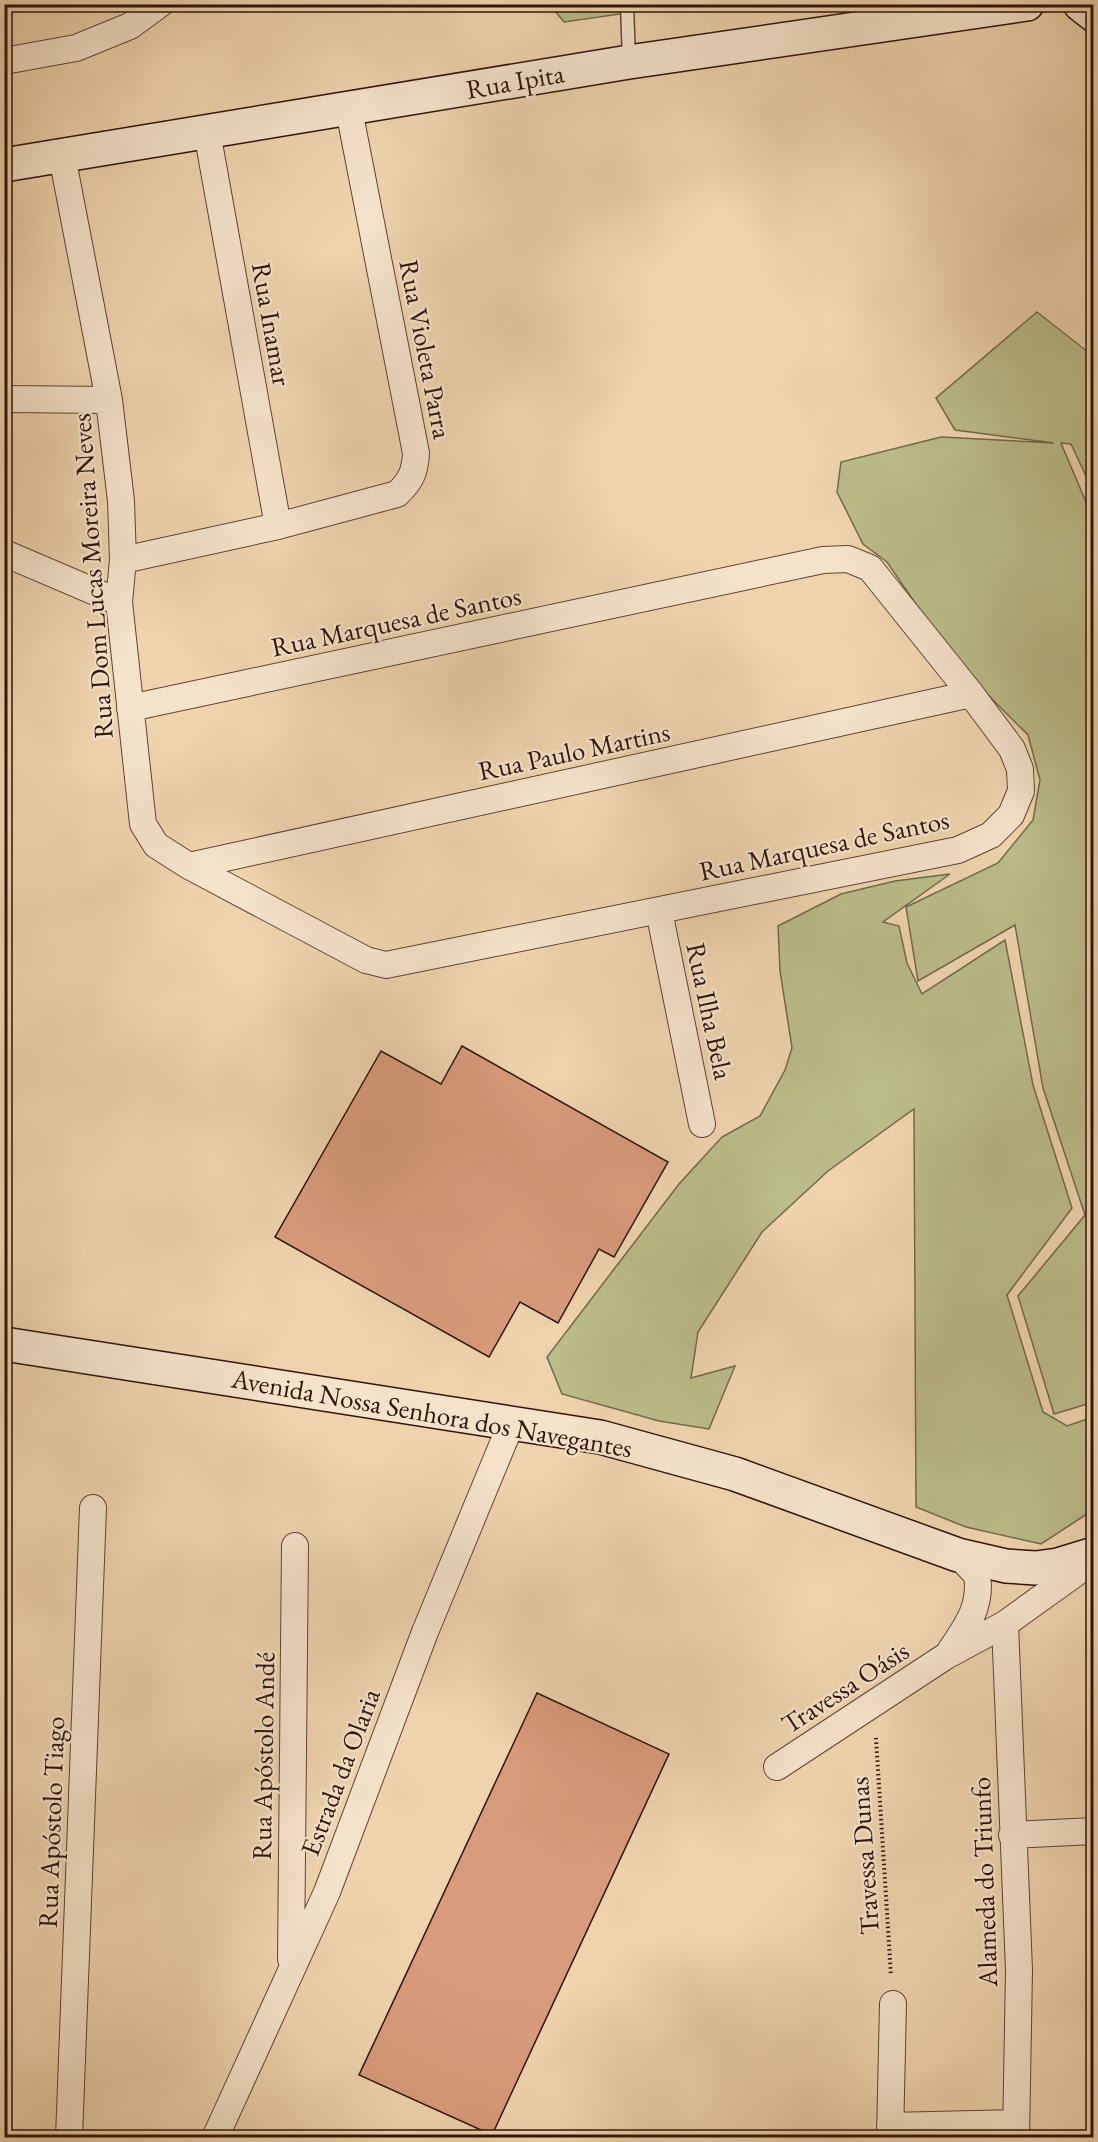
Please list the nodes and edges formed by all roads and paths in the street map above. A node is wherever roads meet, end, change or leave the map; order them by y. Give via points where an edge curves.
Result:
1 (160, 4) edge
2 (627, 4) edge
3 (1027, 4) edge
4 (1080, 4) edge
5 (1094, 15) edge
6 (4, 62) edge
7 (629, 62) junction
8 (349, 110) junction
9 (207, 132) junction
10 (62, 156) junction
11 (4, 165) edge
12 (4, 399) edge
13 (109, 400) junction
14 (278, 526) junction
15 (4, 553) edge
16 (123, 560) junction
17 (118, 602) junction
18 (971, 694) junction
19 (130, 708) junction
20 (189, 866) junction
21 (659, 911) junction
22 (702, 1124) dead end
23 (4, 1344) edge
24 (511, 1424) junction
25 (93, 1508) dead end
26 (295, 1546) dead end
27 (1094, 1554) edge
28 (958, 1555) junction
29 (1094, 1560) edge
30 (1005, 1623) junction
31 (946, 1656) junction
32 (874, 1705) junction
33 (777, 1767) dead end
34 (1094, 1831) edge
35 (1012, 1835) junction
36 (291, 1965) junction
37 (893, 2004) joint
38 (1016, 2130) edge
39 (890, 2132) edge
40 (69, 2138) edge
41 (215, 2138) edge

1 - 6 street via 130,26 76,48
2 - 7 lane
3 - 7 main road, Rua Ipita
4 - 5 main road
7 - 8 main road, Rua Ipita
8 - 9 main road, Rua Ipita
8 - 14 street, Rua Violeta Parra via 416,453 415,470 397,494
9 - 10 main road, Rua Ipita
9 - 14 street, Rua Inamar
10 - 11 main road, Rua Ipita
10 - 13 street, Rua Dom Lucas Moreira Neves
12 - 13 street
13 - 16 street, Rua Dom Lucas Moreira Neves via 121,501
14 - 16 street, Rua Violeta Parra
15 - 17 street
16 - 17 street, Rua Dom Lucas Moreira Neves
17 - 19 street, Rua Dom Lucas Moreira Neves
18 - 19 street, Rua Marquesa de Santos via 870,568 848,559 823,560
18 - 20 street, Rua Paulo Martins
18 - 21 street, Rua Marquesa de Santos via 1012,749 1020,769 1021,791 1011,815 991,835 958,850
19 - 20 street, Rua Dom Lucas Moreira Neves via 143,824 156,845
20 - 21 street, Rua Marquesa de Santos via 366,960 386,965
21 - 22 street, Rua Ilha Bela
23 - 24 main road, Avenida Nossa Senhora dos Navegantes
24 - 28 main road, Avenida Nossa Senhora dos Navegantes via 600,1437 735,1474
24 - 36 street, Estrada da Olaria via 425,1632 327,1892
25 - 40 street, Rua Apóstolo Tiago
26 - 36 street, Rua Apóstolo Andé
27 - 28 main road, Avenida Nossa Senhora dos Navegantes via 1058,1566 1036,1568
28 - 31 street, Travessa Oásis via 977,1575 978,1598 972,1618
29 - 30 street, Travessa Oásis
30 - 31 street, Travessa Oásis
30 - 35 street, Alameda do Triunfo
31 - 32 street, Travessa Oásis
32 - 33 street, Travessa Oásis
32 - 37 path, Travessa Dunas
34 - 35 street
35 - 38 street, Alameda do Triunfo via 1018,1970
36 - 41 street, Estrada da Olaria
37 - 39 street
38 - 39 street

